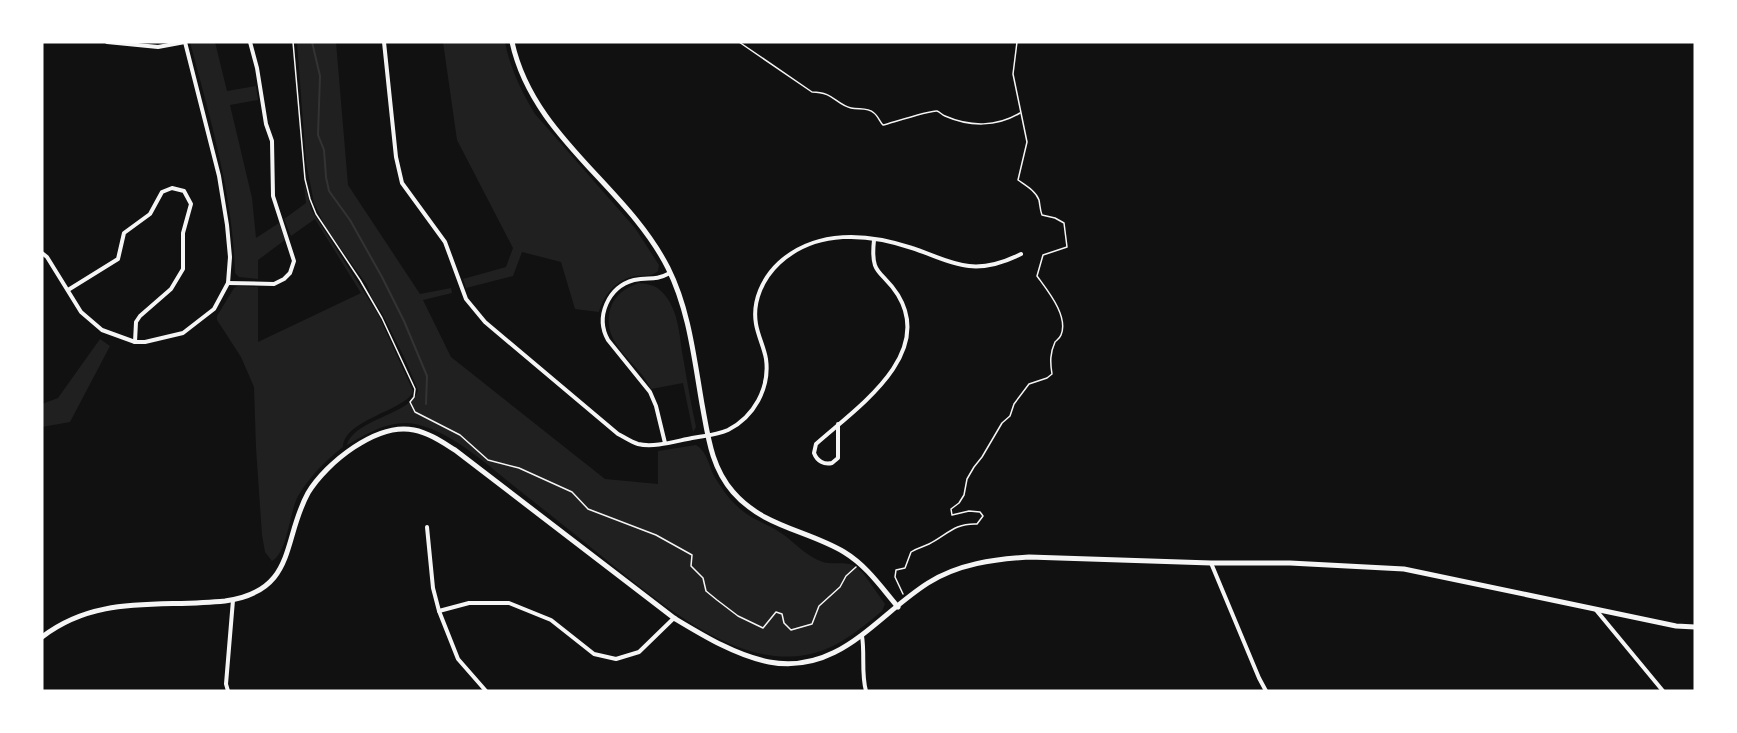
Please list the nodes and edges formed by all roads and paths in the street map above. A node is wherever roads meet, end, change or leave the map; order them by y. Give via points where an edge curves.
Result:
1 (107, 42) edge
2 (185, 42) edge
3 (250, 42) edge
4 (293, 42) edge
5 (384, 42) edge
6 (512, 42) edge
7 (739, 42) edge
8 (1017, 42) edge
9 (1021, 112) junction
10 (874, 240) junction
11 (42, 253) edge
12 (1021, 254) dead end
13 (670, 273) junction
14 (228, 283) junction
15 (68, 290) junction
16 (135, 342) junction
17 (838, 424) junction
18 (708, 436) junction
19 (665, 443) junction
20 (428, 527) dead end
21 (860, 563) junction
22 (1211, 563) junction
23 (232, 600) junction
24 (898, 607) junction
25 (1595, 610) junction
26 (439, 611) junction
27 (674, 618) junction
28 (1695, 627) edge
29 (862, 636) junction
30 (42, 637) edge
31 (228, 691) edge
32 (486, 691) edge
33 (866, 691) edge
34 (1266, 691) edge
35 (1662, 691) edge

1 - 2 street via 158,47
2 - 14 street via 219,176 229,242
3 - 14 street via 272,141 273,196 294,261 290,273 274,284
4 - 21 path via 310,199 394,341 415,389 410,402 415,412 460,435 488,460 519,468 572,492 588,509 656,535 692,555 691,566 703,579 706,591 738,616 763,628 776,612 782,614 791,630 812,624 819,606
5 - 19 street via 402,183 445,242 466,299 485,322 618,434 637,444
6 - 13 street via 524,81 539,108 645,232
7 - 9 path via 812,92 822,92 845,106 874,113 883,125 937,111 986,125 1009,120
8 - 9 path via 1013,74
9 - 24 path via 1027,142 1018,180 1032,189 1042,215 1064,223 1067,241 1067,247 1043,255 1037,276 1058,305 1063,325 1049,359 1052,374 1029,384 1014,404 967,479 964,495 951,509 952,515 980,512 983,516 977,524 954,528 918,548 908,556 905,568 896,570 903,593
10 - 12 street via 969,266 995,264
10 - 17 street via 874,266 896,292 905,312 905,347 890,374
10 - 18 street via 843,236 820,240 797,250 770,272 759,291 755,313 766,361 764,388 745,418
11 - 15 street
13 - 18 street via 686,317
13 - 19 street via 656,279 635,280 618,289 607,303 602,321 608,340 650,392
14 - 16 street via 214,309 183,333
15 - 16 street via 81,312 102,330
15 - 16 street via 118,258 124,233 150,214 162,192 172,188 184,191 191,204 183,233 183,269 171,289 136,322
17 - 17 street via 814,447 815,456 824,463 832,464 839,455
18 - 19 street
18 - 21 street via 719,471 745,504 765,518 833,546
20 - 26 street
21 - 24 street
22 - 24 street via 1005,558 939,577
22 - 25 street via 1404,568
22 - 34 street
23 - 27 street via 255,592 278,572 289,552 304,502 326,471 374,436 407,429 431,436 455,450
23 - 30 street via 112,606 72,619
23 - 31 street
24 - 29 street
25 - 28 street
25 - 35 street
26 - 27 street via 469,603 508,603 551,620 594,654 616,659 639,652
26 - 32 street via 458,659
27 - 29 street via 744,655 779,663 831,655
29 - 33 street

